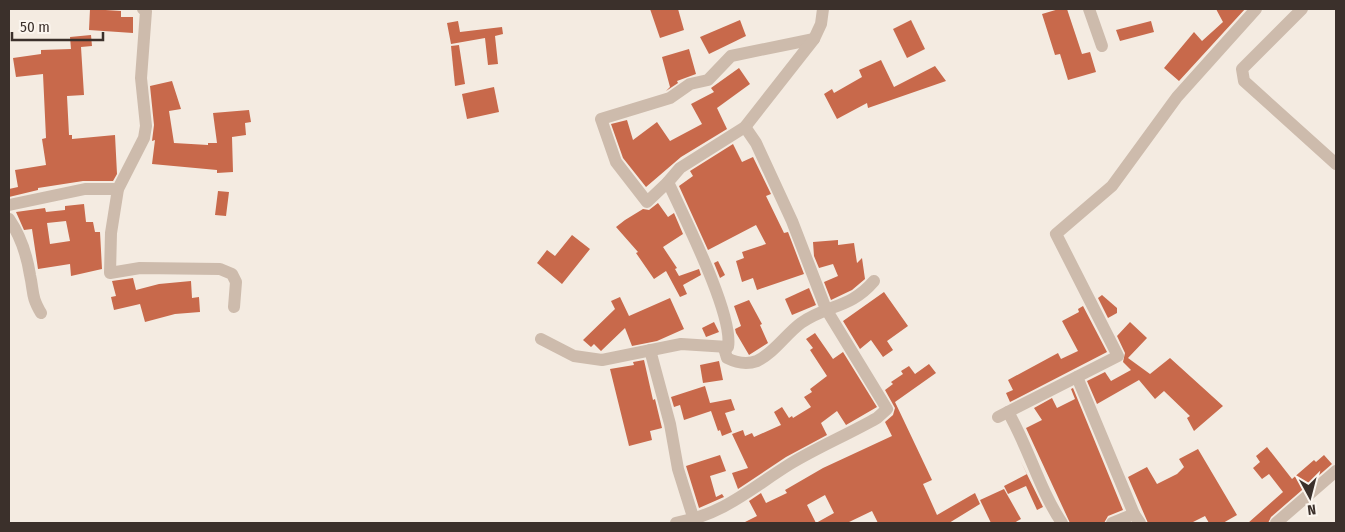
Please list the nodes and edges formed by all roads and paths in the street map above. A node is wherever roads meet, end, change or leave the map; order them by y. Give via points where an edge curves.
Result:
1 (143, 9) edge
2 (823, 9) edge
3 (1089, 9) edge
4 (1256, 9) edge
5 (1302, 9) edge
6 (814, 39) junction
7 (1102, 46) dead end
8 (745, 127) junction
9 (1336, 164) edge
10 (668, 182) junction
11 (118, 189) junction
12 (9, 205) edge
13 (9, 220) edge
14 (874, 281) dead end
15 (234, 307) dead end
16 (826, 309) junction
17 (41, 314) dead end
18 (541, 339) dead end
19 (724, 348) junction
20 (650, 350) junction
21 (1078, 377) junction
22 (1336, 470) edge
23 (1137, 519) edge
24 (694, 520) junction
25 (676, 523) edge
26 (1062, 523) edge
27 (1112, 523) edge
28 (1276, 523) edge

1 - 11 street via 146,11 141,94 146,126 144,138
2 - 6 street
3 - 7 street
4 - 21 street via 1177,97 1112,186 1056,234 1118,356
5 - 9 street via 1250,59 1242,69 1242,75 1244,81
6 - 8 street
6 - 10 street via 731,56 708,80 690,84 670,98 601,119 616,162 647,202
8 - 10 street via 680,168
8 - 16 street via 792,221
10 - 19 street via 704,259 722,311 728,343
11 - 12 street via 85,189
11 - 15 street via 111,233 110,273 140,268 220,269 232,274 236,282
13 - 17 street via 26,257 32,298
14 - 16 street via 849,303
16 - 19 street via 801,323 757,360 744,364 734,362 727,358
16 - 24 street via 886,404 885,412 789,465 718,511
18 - 20 street via 574,356 602,360
19 - 20 street via 681,344
20 - 24 street via 670,424 678,469
21 - 23 street
21 - 26 street via 1003,414 1024,440
22 - 28 street
23 - 27 street
24 - 25 street

